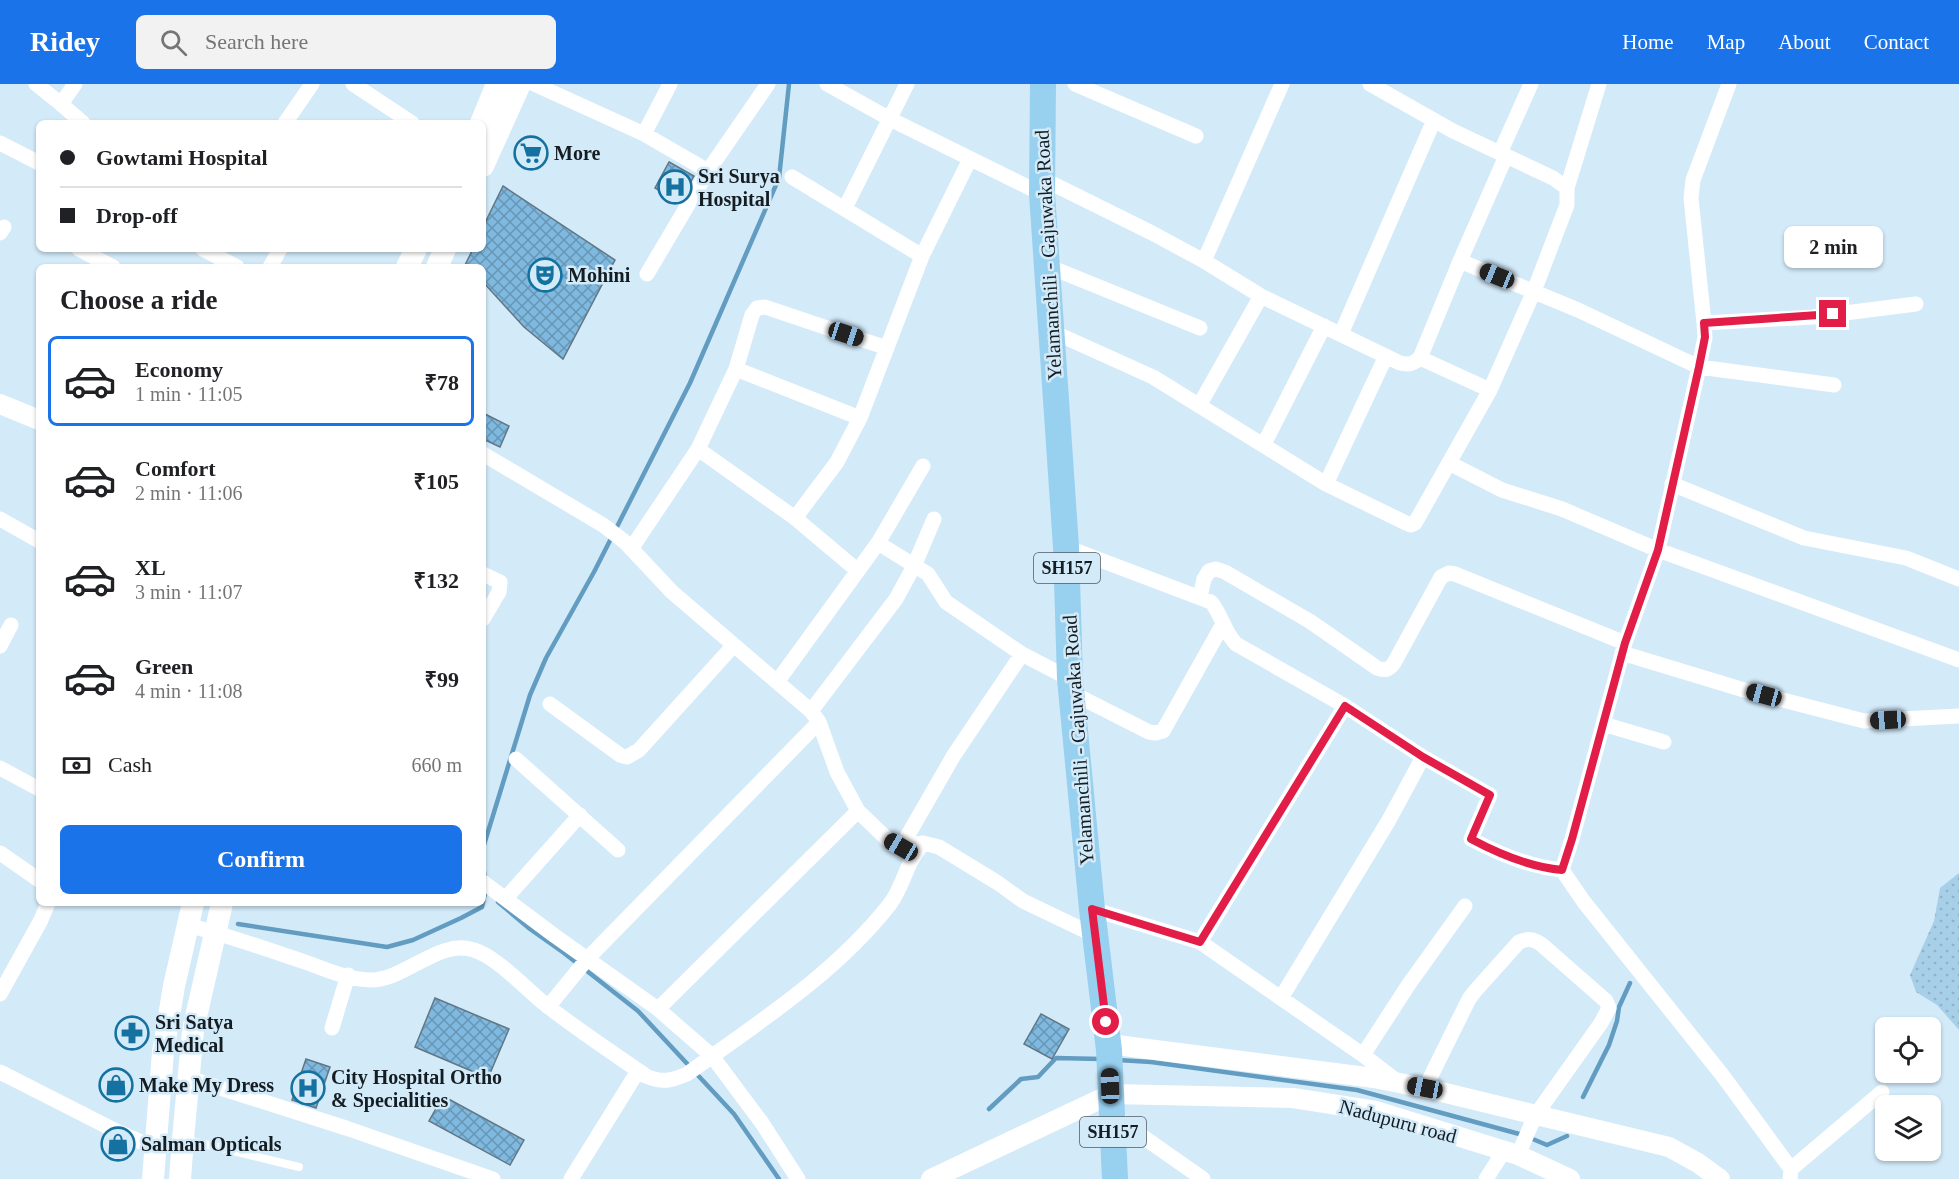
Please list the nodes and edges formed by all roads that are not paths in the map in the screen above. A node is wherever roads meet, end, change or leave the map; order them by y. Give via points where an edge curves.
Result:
1 (36, 84) edge
2 (75, 84) edge
3 (312, 84) edge
4 (497, 84) edge
5 (520, 84) edge
6 (534, 84) edge
7 (670, 84) edge
8 (768, 84) edge
9 (828, 84) edge
10 (907, 84) edge
11 (1042, 84) edge
12 (1075, 84) edge
13 (1282, 84) edge
14 (1370, 84) edge
15 (1531, 84) edge
16 (1599, 84) edge
17 (1729, 84) edge
18 (362, 87) edge
19 (61, 104) junction
20 (890, 119) junction
21 (80, 120) edge
22 (287, 120) edge
23 (408, 120) edge
24 (482, 120) edge
25 (1434, 120) junction
26 (644, 134) junction
27 (1196, 136) dead end
28 (0, 142) edge
29 (1503, 154) junction
30 (486, 159) edge
31 (970, 159) junction
32 (36, 161) edge
33 (708, 171) junction
34 (792, 177) dead end
35 (1041, 186) junction
36 (1567, 188) junction
37 (845, 208) junction
38 (85, 252) edge
39 (209, 252) edge
40 (922, 256) junction
41 (1204, 261) junction
42 (1460, 261) junction
43 (107, 264) edge
44 (231, 264) edge
45 (1046, 265) junction
46 (647, 274) dead end
47 (1534, 291) junction
48 (1261, 296) junction
49 (1917, 304) dead end
50 (1704, 323) junction
51 (1324, 326) junction
52 (1200, 328) dead end
53 (1051, 332) junction
54 (1341, 334) junction
55 (887, 348) junction
56 (1386, 356) junction
57 (1420, 358) junction
58 (1699, 367) junction
59 (736, 369) junction
60 (1834, 385) dead end
61 (1490, 390) junction
62 (0, 404) edge
63 (1200, 404) junction
64 (860, 418) junction
65 (36, 419) edge
66 (1264, 444) junction
67 (698, 449) junction
68 (486, 456) edge
69 (1449, 464) junction
70 (923, 466) dead end
71 (1326, 484) junction
72 (1672, 484) junction
73 (795, 518) junction
74 (0, 519) edge
75 (934, 519) dead end
76 (36, 539) edge
77 (878, 543) junction
78 (628, 545) junction
79 (1066, 547) junction
80 (1658, 550) junction
81 (914, 566) junction
82 (858, 571) junction
83 (486, 575) edge
84 (1959, 579) edge
85 (1200, 597) junction
86 (486, 614) edge
87 (11, 624) dead end
88 (1223, 624) junction
89 (734, 645) junction
90 (0, 646) edge
91 (1624, 648) junction
92 (1022, 654) junction
93 (1959, 660) edge
94 (777, 682) junction
95 (1071, 686) junction
96 (550, 704) dead end
97 (1345, 706) junction
98 (815, 716) junction
99 (1959, 716) edge
100 (1603, 724) junction
101 (1664, 742) dead end
102 (1423, 757) junction
103 (516, 759) dead end
104 (0, 768) edge
105 (36, 787) edge
106 (858, 811) junction
107 (579, 815) junction
108 (922, 843) junction
109 (901, 847) junction
110 (618, 850) dead end
111 (0, 853) edge
112 (1562, 870) junction
113 (36, 878) edge
114 (487, 884) edge
115 (506, 898) junction
116 (47, 906) edge
117 (221, 906) edge
118 (1465, 906) dead end
119 (1092, 909) junction
120 (190, 914) edge
121 (215, 932) junction
122 (1096, 936) junction
123 (1200, 942) junction
124 (588, 958) junction
125 (348, 975) junction
126 (0, 994) edge
127 (1281, 998) junction
128 (548, 1007) junction
129 (658, 1009) junction
130 (332, 1028) dead end
131 (1109, 1047) junction
132 (1363, 1055) junction
133 (712, 1056) junction
134 (638, 1071) junction
135 (0, 1072) edge
136 (189, 1078) junction
137 (1390, 1081) junction
138 (1425, 1088) junction
139 (1882, 1092) dead end
140 (1111, 1098) junction
141 (1376, 1111) junction
142 (1535, 1116) junction
143 (183, 1139) junction
144 (155, 1148) junction
145 (1511, 1153) junction
146 (299, 1167) dead end
147 (1790, 1174) edge
148 (153, 1179) edge
149 (180, 1179) edge
150 (493, 1179) edge
151 (571, 1179) edge
152 (798, 1179) edge
153 (931, 1179) edge
154 (1114, 1179) edge
155 (1203, 1179) edge
156 (1486, 1179) edge
157 (1570, 1179) edge
158 (1720, 1179) edge

1 - 19 street
2 - 19 street
3 - 22 street
4 - 24 main road
5 - 30 main road
6 - 26 street
7 - 26 street
8 - 33 street
9 - 20 street
10 - 20 street
11 - 35 main road, Yelamanchili - Gajuwaka Road / SH157
12 - 27 street
13 - 41 street
14 - 25 street
15 - 29 street
16 - 36 street
17 - 50 street via 1693,180 1691,198
18 - 23 street
19 - 21 street
20 - 31 street
20 - 37 street
25 - 29 street
25 - 54 street
26 - 33 street
28 - 32 street
29 - 36 street
29 - 42 street
31 - 35 street
31 - 40 street
33 - 46 street
34 - 37 street
35 - 41 street via 1152,233
35 - 45 main road, Yelamanchili - Gajuwaka Road / SH157
36 - 47 street via 1568,205
37 - 40 street
38 - 43 street
39 - 44 street
40 - 55 street
41 - 48 street
42 - 47 street
42 - 57 street
45 - 52 street
45 - 53 main road, Yelamanchili - Gajuwaka Road / SH157
47 - 58 street
47 - 61 street
48 - 51 street
48 - 63 street
49 - 50 street via 1813,317
50 - 58 street
51 - 54 street
51 - 66 street
53 - 63 street via 1153,377
53 - 79 main road, Yelamanchili - Gajuwaka Road / SH157
54 - 56 street
55 - 59 street via 765,307 752,315
55 - 64 street
56 - 57 street via 1407,364
56 - 71 street
57 - 61 street
58 - 60 street
58 - 72 street
59 - 64 street
59 - 67 street
61 - 69 street
62 - 65 street
63 - 66 street
64 - 73 street via 837,462
66 - 71 street
67 - 73 street
67 - 78 street
68 - 78 street via 603,525
69 - 71 street via 1412,525
69 - 80 street via 1502,490 1562,509
70 - 77 street
72 - 80 street
72 - 84 street via 1804,538 1906,558
73 - 82 street
74 - 76 street
75 - 81 street
77 - 81 street
77 - 82 street
78 - 89 street via 672,592
79 - 85 street
79 - 95 main road, Yelamanchili - Gajuwaka Road / SH157
80 - 91 street
80 - 93 street
81 - 92 street via 928,574 946,602
81 - 98 street via 890,609
82 - 94 street
83 - 86 street via 500,582 499,592
85 - 88 street via 1219,611
85 - 91 street via 1209,571 1225,572 1384,670 1394,663 1442,577 1449,573
87 - 90 street
88 - 95 street via 1163,730 1156,733
88 - 97 street via 1236,644
89 - 94 street
89 - 96 street via 639,750 627,757
91 - 99 street via 1744,690 1864,721
91 - 100 street
92 - 95 street
92 - 109 street via 954,755
94 - 98 street
95 - 119 main road, Yelamanchili - Gajuwaka Road / SH157
97 - 102 street
97 - 123 street
98 - 106 street via 837,772
98 - 124 street
100 - 101 street
100 - 112 street
102 - 112 street via 1490,795 1471,839 1532,865
102 - 127 street
103 - 107 street
104 - 105 street
106 - 109 street
106 - 129 street
107 - 110 street
107 - 115 street
108 - 109 street
108 - 122 street via 939,847 1023,901
108 - 133 street via 892,902 855,945 817,979
111 - 113 street
112 - 147 street via 1723,1076
114 - 115 street
115 - 124 street
116 - 126 street
117 - 121 main road
118 - 132 street
119 - 122 main road, Yelamanchili - Gajuwaka Road / SH157
119 - 123 street
120 - 121 street
120 - 144 main road via 163,1052
121 - 125 street
121 - 136 main road via 193,1030
122 - 131 main road, Yelamanchili - Gajuwaka Road / SH157
123 - 127 street
124 - 128 street
124 - 129 street
125 - 128 street via 371,980 389,977 435,955 464,947 491,959
125 - 130 street
127 - 132 street
128 - 134 street
129 - 133 street
131 - 137 street
131 - 140 main road, Yelamanchili - Gajuwaka Road / SH157
132 - 137 street
133 - 134 street via 670,1082
133 - 152 street
134 - 151 street
135 - 144 street
136 - 143 main road
136 - 150 street
137 - 138 street
137 - 141 street
138 - 142 street
138 - 142 street via 1469,999 1519,942 1534,939 1606,1001 1609,1008
139 - 147 street
140 - 141 street, Nadupuru road via 1293,1098
140 - 153 street
140 - 154 main road, Yelamanchili - Gajuwaka Road / SH157
140 - 155 street
141 - 145 street, Nadupuru road
142 - 145 street
142 - 158 street via 1669,1148
143 - 146 lane
143 - 149 main road
144 - 148 main road
145 - 156 street
145 - 157 street, Nadupuru road

